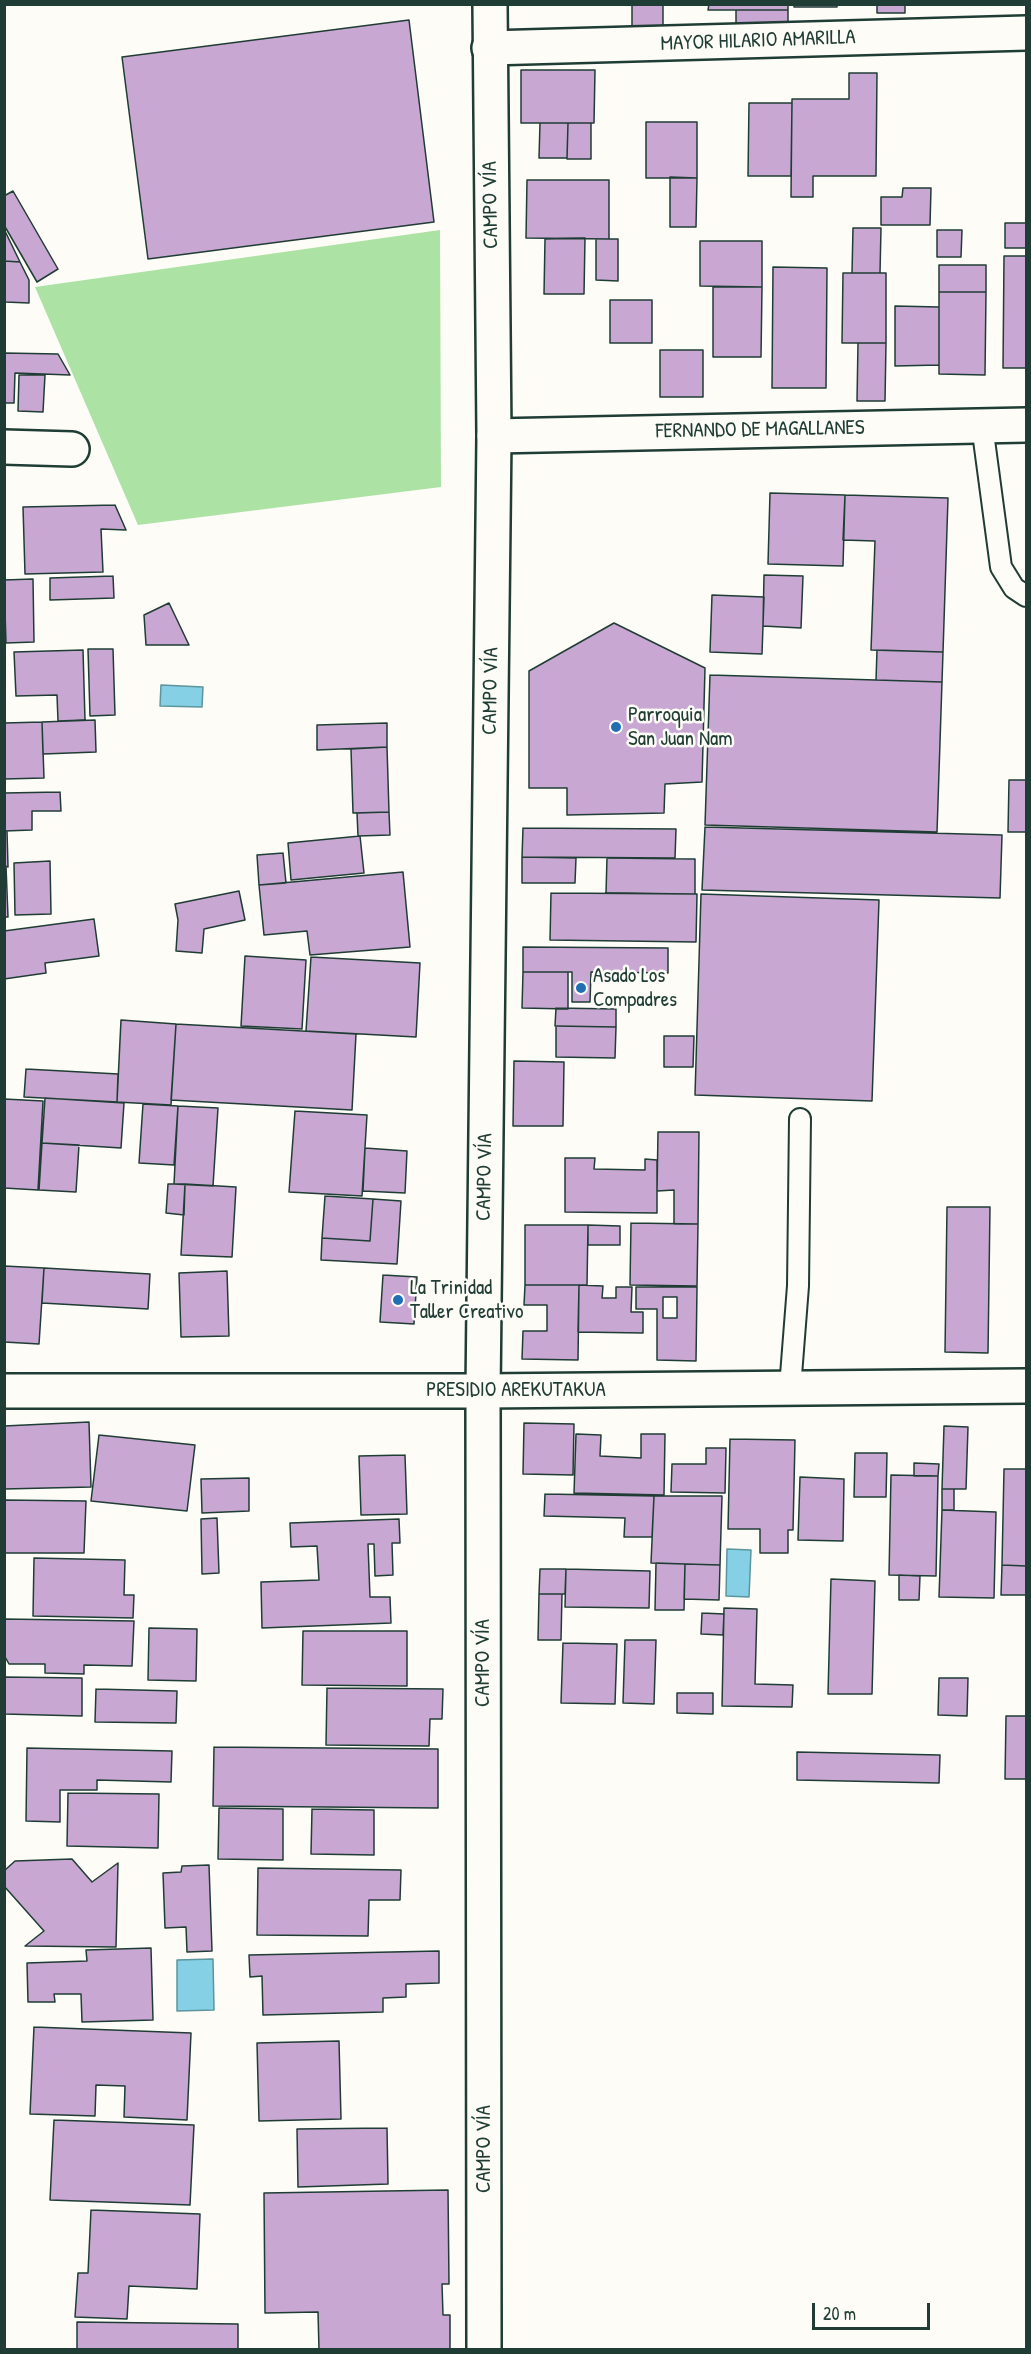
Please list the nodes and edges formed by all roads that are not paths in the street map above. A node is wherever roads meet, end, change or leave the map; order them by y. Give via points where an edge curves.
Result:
1 (490, 4) edge
2 (1026, 33) edge
3 (489, 48) junction
4 (982, 425) junction
5 (1026, 425) edge
6 (494, 436) junction
7 (4, 447) edge
8 (72, 449) dead end
9 (1026, 596) edge
10 (800, 1119) dead end
11 (1026, 1386) edge
12 (790, 1388) junction
13 (4, 1391) edge
14 (483, 1391) junction
15 (484, 2349) edge

1 - 3 street, CAMPO VÍA
2 - 3 street, MAYOR HILARIO AMARILLA
3 - 6 street, CAMPO VÍA
4 - 5 street, FERNANDO DE MAGALLANES
4 - 6 street, FERNANDO DE MAGALLANES
4 - 9 lane via 1000,567 1014,588
6 - 14 street, CAMPO VÍA
7 - 8 street
10 - 12 lane via 798,1286
11 - 12 street, PRESIDIO AREKUTAKUA
12 - 14 street, PRESIDIO AREKUTAKUA
13 - 14 street, PRESIDIO AREKUTAKUA
14 - 15 street, CAMPO VÍA

